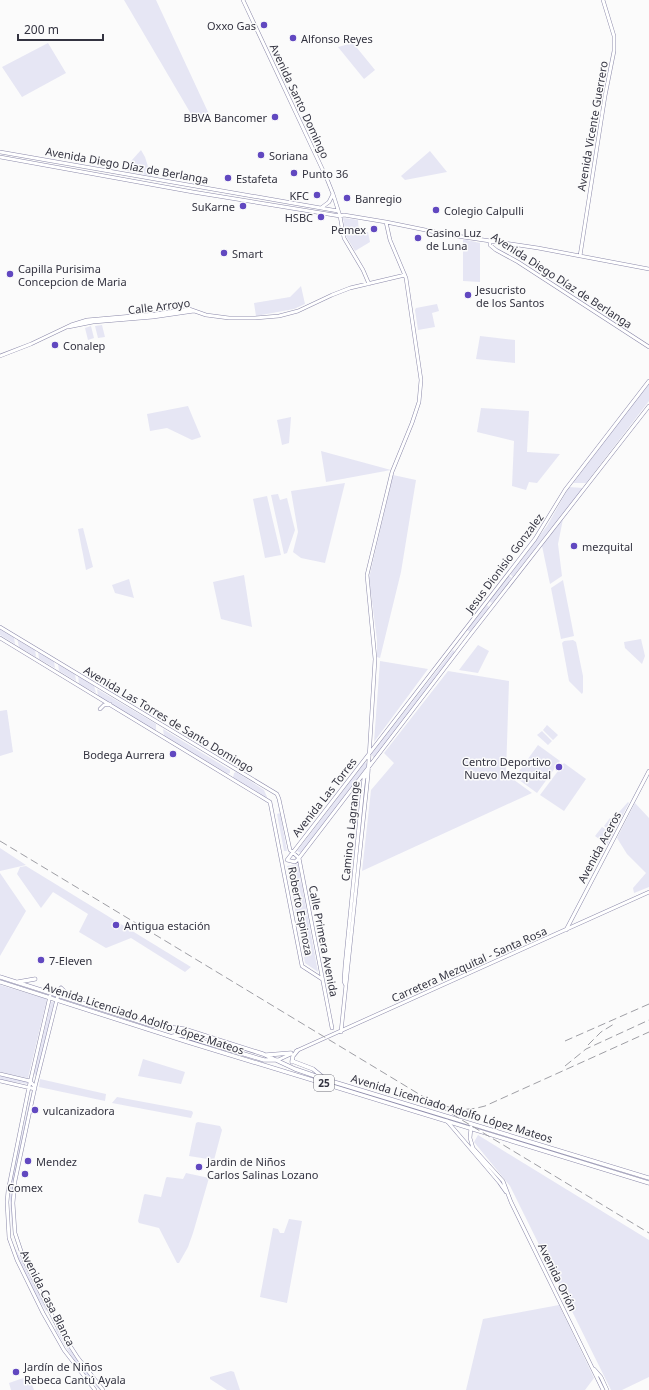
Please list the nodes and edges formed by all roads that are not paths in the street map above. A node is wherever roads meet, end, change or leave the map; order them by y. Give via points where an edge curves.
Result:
1 (243, 0) edge
2 (603, 0) edge
3 (0, 152) edge
4 (0, 157) edge
5 (333, 194) junction
6 (321, 208) junction
7 (338, 211) junction
8 (344, 215) junction
9 (340, 216) junction
10 (386, 222) junction
11 (490, 241) junction
12 (580, 256) junction
13 (649, 269) edge
14 (405, 275) junction
15 (369, 284) junction
16 (649, 347) edge
17 (0, 356) edge
18 (649, 381) edge
19 (649, 406) edge
20 (0, 627) edge
21 (0, 638) edge
22 (110, 704) junction
23 (100, 709) dead end
24 (369, 754) junction
25 (368, 768) junction
26 (649, 770) edge
27 (293, 852) junction
28 (299, 858) junction
29 (282, 860) junction
30 (287, 860) junction
31 (649, 892) edge
32 (566, 931) junction
33 (0, 977) edge
34 (35, 979) dead end
35 (322, 979) junction
36 (0, 982) edge
37 (17, 982) junction
38 (61, 988) dead end
39 (50, 995) junction
40 (57, 997) junction
41 (72, 1000) junction
42 (332, 1028) dead end
43 (341, 1032) junction
44 (172, 1036) junction
45 (297, 1051) junction
46 (291, 1053) junction
47 (263, 1054) junction
48 (278, 1060) junction
49 (292, 1061) junction
50 (295, 1068) junction
51 (280, 1070) junction
52 (0, 1074) edge
53 (38, 1076) junction
54 (326, 1079) junction
55 (0, 1082) edge
56 (31, 1082) junction
57 (29, 1087) junction
58 (35, 1088) junction
59 (446, 1116) junction
60 (447, 1121) junction
61 (472, 1124) junction
62 (471, 1128) junction
63 (472, 1148) junction
64 (649, 1178) edge
65 (649, 1182) edge
66 (8, 1191) junction
67 (13, 1192) junction
68 (9, 1227) junction
69 (15, 1233) junction
70 (9, 1238) junction
71 (18, 1245) junction
72 (592, 1366) junction
73 (95, 1390) edge
74 (103, 1390) edge
75 (603, 1390) edge
76 (607, 1390) edge

1 - 5 street, Avenida Santo Domingo
2 - 12 street, Avenida Vicente Guerrero via 614,36 614,51
3 - 6 street, Avenida Diego Díaz de Berlanga
4 - 9 street, Avenida Diego Díaz de Berlanga
5 - 6 street via 330,202
5 - 7 street, Avenida Santo Domingo
6 - 7 street, Avenida Diego Díaz de Berlanga
7 - 8 street, Avenida Diego Díaz de Berlanga
7 - 9 street, Avenida Santo Domingo
8 - 9 street, Avenida Diego Díaz de Berlanga
8 - 10 street, Avenida Diego Díaz de Berlanga
9 - 15 street, Avenida Santo Domingo via 344,238
10 - 11 street, Avenida Diego Díaz de Berlanga
10 - 14 street, Camino a Lagrange via 390,240
11 - 12 street
11 - 16 street, Avenida Diego Díaz de Berlanga via 490,245 496,250
12 - 13 street
14 - 15 street
14 - 24 street, Camino a Lagrange via 421,380 419,402 392,472 367,576 375,659
15 - 17 street, Calle Arroyo via 350,288 293,313 259,318 229,318 196,311 153,318 93,322 68,327
18 - 24 street, Jesus Dionisio Gonzalez via 565,490 535,539
19 - 25 street, Jesus Dionisio Gonzalez
20 - 27 street, Avenida Las Torres de Santo Domingo via 277,794 290,850
21 - 22 street, Avenida Las Torres de Santo Domingo
22 - 23 street
22 - 29 street, Avenida Las Torres de Santo Domingo via 268,800
24 - 25 street, Camino a Lagrange
24 - 27 street, Avenida Las Torres
25 - 28 street, Avenida Las Torres
25 - 43 street, Camino a Lagrange via 363,786
26 - 32 street, Avenida Aceros
27 - 28 street, Avenida Las Torres
27 - 30 street, Avenida Las Torres
28 - 30 street via 295,862
28 - 35 street, Calle Primera Avenida
29 - 30 street
29 - 35 street, Roberto Espinoza via 302,966
31 - 32 street, Carretera Mezquital - Santa Rosa
32 - 43 street, Carretera Mezquital - Santa Rosa
33 - 37 main road, Avenida Licenciado Adolfo López Mateos / 25
34 - 37 main road
35 - 42 street, Calle Primera Avenida
36 - 39 main road, Avenida Licenciado Adolfo López Mateos / 25
37 - 39 main road, Avenida Licenciado Adolfo López Mateos / 25
38 - 41 main road
39 - 40 main road, Avenida Licenciado Adolfo López Mateos / 25
39 - 56 street
40 - 41 main road, Avenida Licenciado Adolfo López Mateos / 25
40 - 44 main road, Avenida Licenciado Adolfo López Mateos / 25
40 - 53 street, Avenida Casa Blanca
41 - 47 main road, Avenida Licenciado Adolfo López Mateos / 25 via 153,1026 184,1028
43 - 45 street, Carretera Mezquital - Santa Rosa
44 - 48 main road via 185,1037 264,1060
44 - 51 main road, Avenida Licenciado Adolfo López Mateos / 25
45 - 46 street, Carretera Mezquital - Santa Rosa
45 - 49 main road
46 - 47 main road
46 - 48 street, Carretera Mezquital - Santa Rosa
47 - 48 main road, Avenida Licenciado Adolfo López Mateos / 25
48 - 50 main road, Avenida Licenciado Adolfo López Mateos / 25
48 - 51 main road
49 - 50 main road
49 - 54 main road via 313,1069
50 - 54 main road, Avenida Licenciado Adolfo López Mateos / 25
51 - 60 main road, Avenida Licenciado Adolfo López Mateos / 25
52 - 56 street
53 - 56 street
53 - 58 street, Avenida Casa Blanca
54 - 59 main road, Avenida Licenciado Adolfo López Mateos / 25
55 - 57 street
56 - 57 street
56 - 58 street
57 - 58 street
57 - 66 street, Avenida Casa Blanca
58 - 67 street, Avenida Casa Blanca
59 - 60 street, Avenida Orión
59 - 61 main road, Avenida Licenciado Adolfo López Mateos / 25
60 - 62 main road, Avenida Licenciado Adolfo López Mateos / 25
60 - 63 street, Avenida Orión
61 - 62 street
61 - 64 main road, Avenida Licenciado Adolfo López Mateos / 25
62 - 63 street
62 - 65 main road, Avenida Licenciado Adolfo López Mateos / 25
63 - 72 street, Avenida Orión via 503,1181
66 - 67 street
66 - 68 street, Avenida Casa Blanca
67 - 69 street, Avenida Casa Blanca
68 - 69 street
68 - 70 street, Avenida Casa Blanca
69 - 70 street
69 - 71 street, Avenida Casa Blanca
70 - 71 street
70 - 73 street, Avenida Casa Blanca via 43,1313 68,1356
71 - 74 street, Avenida Casa Blanca via 58,1327
72 - 75 street, Avenida Orión
72 - 76 street, Avenida Orión

